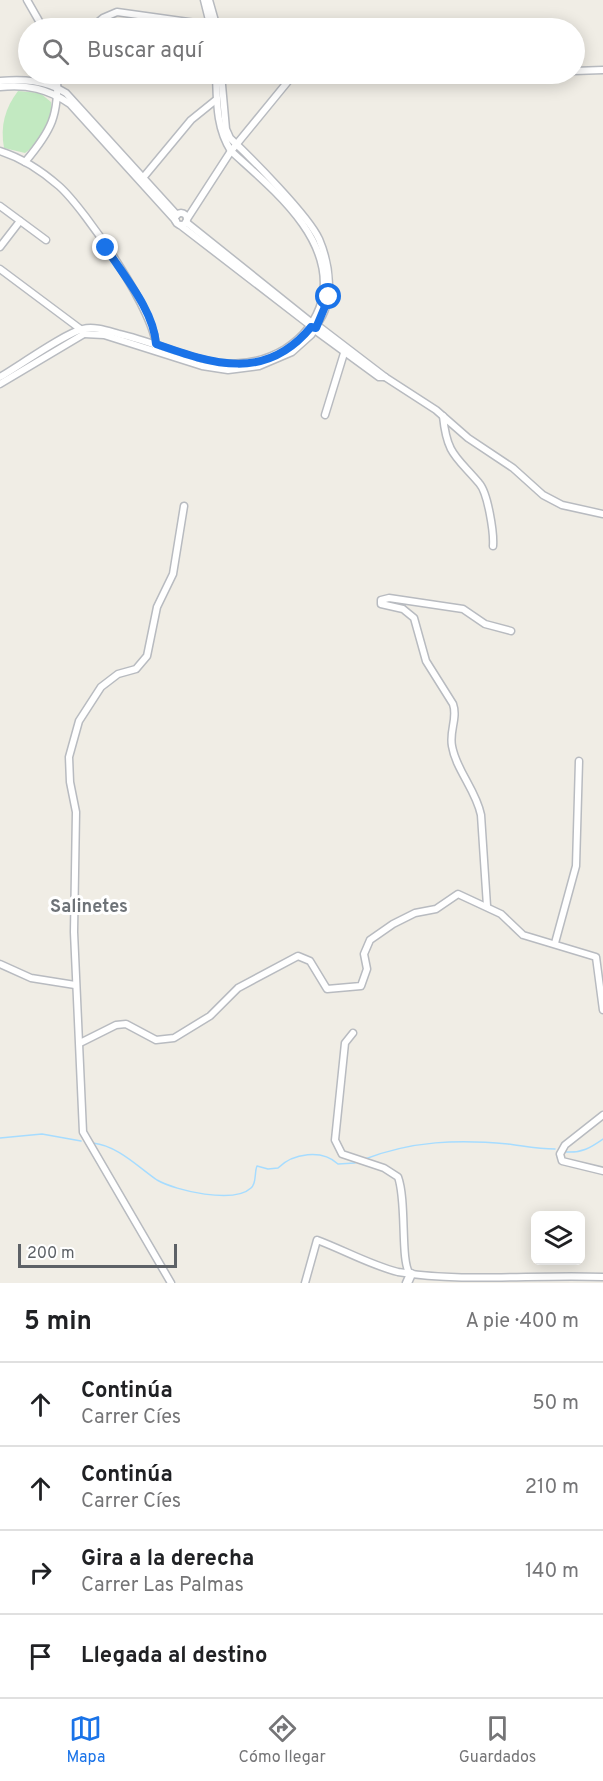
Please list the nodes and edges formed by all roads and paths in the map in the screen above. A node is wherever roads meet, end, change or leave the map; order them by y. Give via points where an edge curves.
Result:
1 (27, 0) edge
2 (204, 0) edge
3 (209, 0) edge
4 (37, 18) edge
5 (103, 18) edge
6 (166, 18) edge
7 (210, 18) edge
8 (212, 18) edge
9 (603, 70) edge
10 (585, 71) edge
11 (0, 81) edge
12 (18, 81) edge
13 (43, 84) edge
14 (58, 84) edge
15 (216, 84) edge
16 (222, 84) edge
17 (286, 84) edge
18 (0, 87) edge
19 (58, 88) junction
20 (59, 97) junction
21 (217, 99) junction
22 (236, 144) junction
23 (231, 151) junction
24 (0, 152) edge
25 (25, 162) junction
26 (142, 179) junction
27 (0, 206) edge
28 (181, 219) junction
29 (20, 221) junction
30 (46, 240) dead end
31 (0, 247) edge
32 (0, 269) edge
33 (314, 326) junction
34 (83, 331) junction
35 (156, 347) junction
36 (346, 350) junction
37 (0, 377) edge
38 (0, 384) edge
39 (325, 415) dead end
40 (443, 417) junction
41 (184, 506) dead end
42 (603, 514) edge
43 (493, 546) dead end
44 (511, 631) dead end
45 (579, 761) dead end
46 (487, 906) junction
47 (555, 943) junction
48 (603, 951) edge
49 (596, 957) junction
50 (0, 964) edge
51 (75, 985) junction
52 (603, 1010) edge
53 (353, 1033) dead end
54 (80, 1043) junction
55 (603, 1115) edge
56 (603, 1171) edge
57 (603, 1277) edge
58 (409, 1279) edge
59 (524, 1281) edge
60 (171, 1283) edge
61 (305, 1283) edge

1 - 4 street
2 - 7 street
3 - 8 street
5 - 6 street via 117,12 135,12
9 - 10 street
11 - 12 street
13 - 19 street
14 - 19 street
15 - 21 street
16 - 22 street via 226,129
17 - 22 street
18 - 20 street via 30,86
19 - 20 street
19 - 26 street via 76,103
20 - 25 street via 41,144
20 - 28 street
21 - 23 street via 220,129
21 - 26 street via 191,120
22 - 23 street
22 - 33 street via 319,238 329,297
23 - 28 street via 196,204
23 - 33 street via 295,215 315,245 323,293
24 - 25 street
25 - 35 street via 60,188 93,228 143,307 156,336
26 - 28 street
27 - 29 street
28 - 33 street
29 - 30 street
29 - 31 street
32 - 34 street
33 - 35 street via 280,352 235,366
33 - 36 street
34 - 35 street via 106,331
34 - 37 street
34 - 38 street
36 - 39 street
36 - 40 street via 379,377 384,376
40 - 42 street via 543,495 562,505
40 - 43 street via 448,447 482,489 493,529
41 - 51 street via 173,574 157,607 147,656 136,669 118,674 101,687 72,742 69,757 76,812
44 - 46 street via 485,624 462,609 381,600 381,604 403,609 414,618 426,662 453,704 452,745 481,815
45 - 47 street via 576,866
46 - 47 street via 523,935
46 - 54 street via 458,894 435,909 406,916 393,924 366,945 368,969 361,986 327,989 310,961 298,956 238,988 210,1016 174,1038 156,1040 126,1024
47 - 49 street
48 - 49 street
49 - 52 street
50 - 51 street via 31,978
51 - 54 street
53 - 58 street via 345,1043 335,1140 342,1154 384,1168 398,1177 405,1219 404,1266
54 - 60 street via 82,1132
55 - 56 street via 565,1145 560,1154 562,1161
57 - 59 street
58 - 59 street
58 - 61 street via 317,1240

